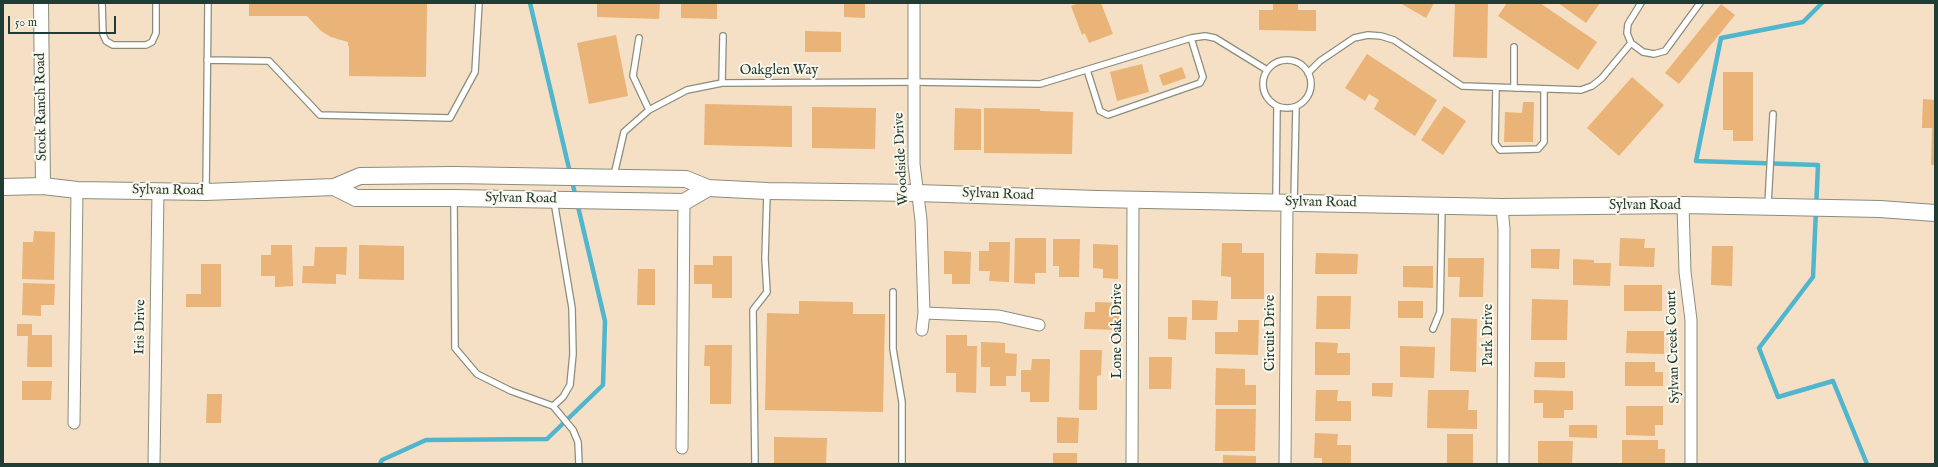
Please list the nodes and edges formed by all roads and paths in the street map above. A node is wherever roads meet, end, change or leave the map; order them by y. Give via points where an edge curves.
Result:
1 (41, 3) edge
2 (102, 3) edge
3 (156, 3) edge
4 (208, 3) edge
5 (479, 3) edge
6 (914, 3) edge
7 (1641, 3) edge
8 (1700, 3) edge
9 (722, 36) dead end
10 (639, 38) dead end
11 (1191, 38) junction
12 (1631, 43) junction
13 (1514, 47) dead end
14 (207, 60) junction
15 (1087, 70) junction
16 (1267, 70) junction
17 (1308, 73) junction
18 (914, 82) junction
19 (722, 84) junction
20 (1496, 88) junction
21 (1514, 88) junction
22 (1544, 89) junction
23 (1277, 107) junction
24 (1296, 107) junction
25 (649, 110) junction
26 (1773, 114) dead end
27 (613, 178) junction
28 (43, 186) junction
29 (3, 187) edge
30 (334, 187) junction
31 (708, 188) junction
32 (77, 190) junction
33 (158, 191) junction
34 (767, 191) junction
35 (206, 192) junction
36 (917, 193) junction
37 (454, 198) junction
38 (1133, 198) junction
39 (560, 200) junction
40 (684, 202) junction
41 (1286, 202) junction
42 (1683, 205) junction
43 (1442, 206) junction
44 (1502, 207) junction
45 (1768, 207) junction
46 (1935, 214) edge
47 (894, 292) dead end
48 (924, 313) junction
49 (1039, 325) dead end
50 (1433, 329) dead end
51 (922, 330) dead end
52 (553, 406) junction
53 (74, 423) dead end
54 (682, 448) dead end
55 (154, 464) edge
56 (579, 464) edge
57 (755, 464) edge
58 (902, 464) edge
59 (1132, 464) edge
60 (1285, 464) edge
61 (1503, 464) edge
62 (1691, 464) edge

1 - 28 street, Stock Ranch Road
2 - 3 lane via 103,34 106,41 113,45 152,42 156,34
4 - 14 lane
5 - 14 lane via 475,72 450,118 320,116 269,61
6 - 18 street, Woodside Drive
7 - 12 lane via 1628,24 1627,33
8 - 12 lane via 1665,51 1654,54 1643,52
9 - 19 lane
10 - 25 lane via 633,76
11 - 15 lane, Oakglen Way
11 - 15 lane via 1203,77 1200,83 1108,115 1100,111
11 - 16 lane, Oakglen Way via 1215,38
12 - 22 lane via 1602,78 1592,86 1580,90
13 - 21 lane
14 - 35 lane
15 - 18 lane, Oakglen Way via 1040,84
16 - 17 lane via 1274,63 1289,60 1304,66
16 - 23 lane via 1262,83 1263,91
17 - 20 lane via 1320,61 1354,38 1381,36 1394,40 1462,86
17 - 24 lane via 1311,89 1303,103
18 - 19 lane, Oakglen Way
18 - 36 street, Woodside Drive via 914,164
19 - 25 lane, Oakglen Way via 687,90
20 - 21 lane
20 - 22 lane via 1495,143 1500,150 1538,150 1544,142
21 - 22 lane
23 - 24 lane
23 - 41 lane
24 - 41 lane
25 - 27 lane, Oakglen Way via 624,132
26 - 45 lane
27 - 30 main road, Sylvan Road via 360,176
27 - 31 main road, Sylvan Road via 686,179
28 - 29 main road, Sylvan Road
28 - 32 main road, Sylvan Road
30 - 35 main road, Sylvan Road
30 - 37 main road, Sylvan Road via 356,198
31 - 34 main road, Sylvan Road
31 - 40 main road
32 - 33 main road, Sylvan Road
32 - 53 street
33 - 35 main road, Sylvan Road
33 - 55 street, Iris Drive
34 - 36 main road, Sylvan Road
34 - 57 lane via 767,292 753,310
36 - 38 main road, Sylvan Road
36 - 48 street, Woodside Drive via 921,220
37 - 39 main road, Sylvan Road
37 - 52 lane via 455,348 477,374 512,391
38 - 41 main road, Sylvan Road
38 - 59 street, Lone Oak Drive
39 - 40 main road, Sylvan Road
39 - 52 lane via 557,226 565,255 572,302 573,354 570,385 563,397
40 - 54 street
41 - 43 main road, Sylvan Road
41 - 60 street, Circuit Drive
42 - 44 main road, Sylvan Road
42 - 45 main road, Sylvan Road
42 - 62 street, Sylvan Creek Court via 1685,272 1691,320
43 - 44 main road, Sylvan Road
43 - 50 lane via 1440,312
44 - 61 street, Park Drive
45 - 46 main road, Sylvan Road via 1880,208
47 - 58 lane via 893,349 902,402
48 - 49 street via 999,316
48 - 51 street, Woodside Drive
52 - 56 lane via 571,428 578,442

